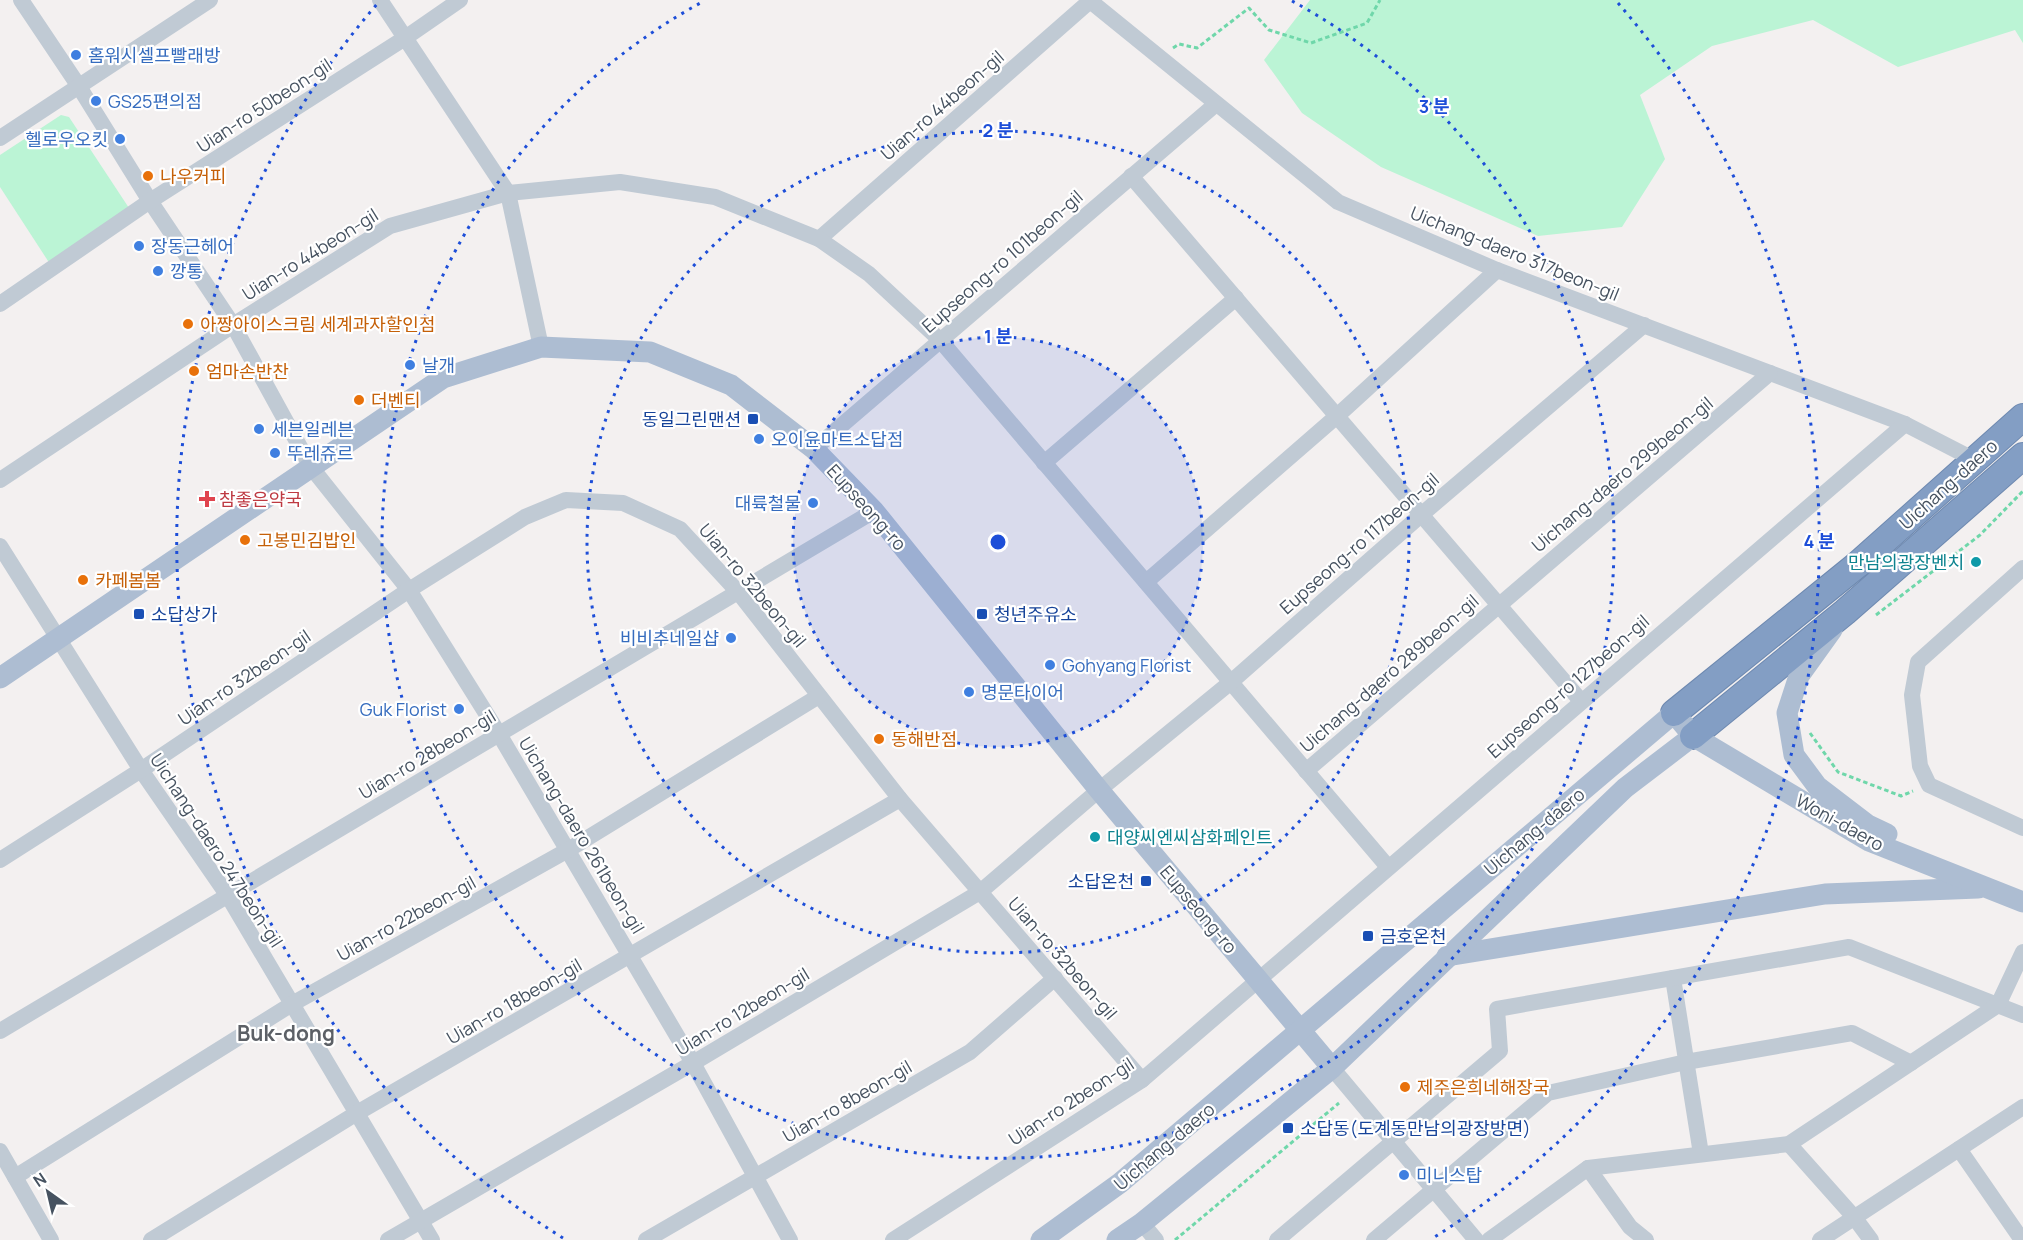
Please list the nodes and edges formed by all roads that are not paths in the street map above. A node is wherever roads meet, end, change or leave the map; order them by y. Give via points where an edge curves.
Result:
1 (21, 0) edge
2 (210, 0) edge
3 (380, 0) edge
4 (460, 0) edge
5 (1089, 1) edge
6 (405, 38) junction
7 (78, 85) junction
8 (1216, 104) junction
9 (0, 138) edge
10 (1131, 176) junction
11 (508, 193) junction
12 (150, 201) junction
13 (819, 239) junction
14 (1497, 270) junction
15 (1236, 298) junction
16 (0, 304) edge
17 (233, 325) junction
18 (1644, 325) junction
19 (940, 340) junction
20 (541, 347) junction
21 (1770, 373) junction
22 (1337, 416) junction
23 (2023, 417) edge
24 (1905, 424) junction
25 (814, 449) junction
26 (2023, 456) edge
27 (1975, 460) junction
28 (1044, 463) junction
29 (311, 467) junction
30 (0, 480) edge
31 (874, 512) junction
32 (1421, 515) junction
33 (0, 546) edge
34 (2023, 568) edge
35 (1146, 582) junction
36 (409, 590) junction
37 (739, 593) junction
38 (1498, 605) junction
39 (1845, 612) junction
40 (58, 638) junction
41 (0, 678) edge
42 (1231, 682) junction
43 (819, 696) junction
44 (1581, 701) junction
45 (1674, 713) junction
46 (499, 734) junction
47 (1693, 736) junction
48 (141, 770) junction
49 (1306, 771) junction
50 (1099, 790) junction
51 (900, 799) junction
52 (2023, 828) edge
53 (568, 850) junction
54 (0, 860) edge
55 (1388, 867) junction
56 (1988, 888) junction
57 (980, 892) junction
58 (228, 896) junction
59 (2023, 902) edge
60 (2023, 952) edge
61 (631, 956) junction
62 (1447, 956) junction
63 (1055, 978) junction
64 (1673, 978) junction
65 (1257, 979) junction
66 (292, 1004) junction
67 (1998, 1005) junction
68 (2023, 1015) edge
69 (1301, 1030) junction
70 (0, 1031) edge
71 (1686, 1062) junction
72 (693, 1063) junction
73 (1911, 1063) junction
74 (1332, 1068) junction
75 (1142, 1080) junction
76 (2023, 1107) edge
77 (357, 1113) junction
78 (1394, 1142) junction
79 (1789, 1144) junction
80 (1959, 1149) junction
81 (0, 1151) edge
82 (1701, 1154) junction
83 (1588, 1168) junction
84 (756, 1176) junction
85 (15, 1177) junction
86 (1433, 1189) junction
87 (1854, 1217) junction
88 (421, 1220) junction
89 (1142, 1223) junction
90 (51, 1240) edge
91 (151, 1240) edge
92 (388, 1240) edge
93 (432, 1240) edge
94 (646, 1240) edge
95 (790, 1240) edge
96 (893, 1240) edge
97 (1041, 1240) edge
98 (1117, 1240) edge
99 (1156, 1240) edge
100 (1277, 1240) edge
101 (1374, 1240) edge
102 (1476, 1240) edge
103 (1489, 1240) edge
104 (1646, 1240) edge
105 (1820, 1240) edge
106 (1871, 1240) edge
107 (2022, 1240) edge

1 - 7 street, Uichang-daero 261beon-gil
2 - 7 street
3 - 6 street
4 - 6 street, Uian-ro 50beon-gil
5 - 8 street, Uichang-daero 317beon-gil
5 - 13 street, Uian-ro 44beon-gil
6 - 11 street
6 - 12 street, Uian-ro 50beon-gil
7 - 9 street
7 - 12 street, Uichang-daero 261beon-gil
8 - 10 street, Eupseong-ro 101beon-gil
8 - 14 street, Uichang-daero 317beon-gil via 1338,202
10 - 15 street
10 - 19 street, Eupseong-ro 101beon-gil
11 - 13 street, Uian-ro 44beon-gil via 620,182 716,197
11 - 17 street, Uian-ro 44beon-gil via 390,226
11 - 20 street
12 - 16 street, Uian-ro 50beon-gil
12 - 17 street, Uichang-daero 261beon-gil
13 - 19 street, Uian-ro 44beon-gil via 869,274
14 - 18 street, Uichang-daero 317beon-gil
14 - 22 street
15 - 22 street
15 - 28 street
17 - 29 street, Uichang-daero 261beon-gil
17 - 30 street, Uian-ro 44beon-gil
18 - 21 street, Uichang-daero 317beon-gil
18 - 32 street, Eupseong-ro 117beon-gil
19 - 25 street, Eupseong-ro 101beon-gil
19 - 28 street, Uichang-daero 289beon-gil
20 - 25 main road, Eupseong-ro via 650,352 731,384
20 - 29 main road, Eupseong-ro via 443,378
21 - 24 street, Uichang-daero 317beon-gil
21 - 38 street, Uichang-daero 299beon-gil
22 - 32 street
22 - 35 street
23 - 27 highway, Uichang-daero
24 - 27 street, Uichang-daero 317beon-gil
24 - 44 street, Eupseong-ro 127beon-gil
25 - 31 main road, Eupseong-ro
26 - 39 highway, Uichang-daero
27 - 45 highway, Uichang-daero via 1857,565
28 - 35 street, Uichang-daero 289beon-gil
29 - 36 street, Uichang-daero 261beon-gil
29 - 40 main road, Eupseong-ro
31 - 37 street, Uian-ro 28beon-gil
31 - 50 main road, Eupseong-ro
32 - 38 street
32 - 42 street, Eupseong-ro 117beon-gil
33 - 40 street, Uichang-daero 247beon-gil
34 - 52 street via 1918,662 1912,695 1920,766 1929,785
35 - 42 street, Uichang-daero 289beon-gil
36 - 37 street, Uian-ro 32beon-gil via 525,517 566,500 623,503 680,529
36 - 46 street, Uichang-daero 261beon-gil
36 - 48 street, Uian-ro 32beon-gil
37 - 43 street, Uian-ro 32beon-gil
37 - 46 street, Uian-ro 28beon-gil
38 - 44 street
38 - 49 street, Uichang-daero 289beon-gil
39 - 47 highway, Uichang-daero
39 - 56 main road via 1799,676 1787,713 1794,755 1817,786 1868,825
40 - 41 main road, Eupseong-ro
40 - 48 street, Uichang-daero 247beon-gil
42 - 49 street, Uichang-daero 289beon-gil
42 - 50 street, Eupseong-ro 117beon-gil
43 - 51 street, Uian-ro 32beon-gil
43 - 53 street, Uian-ro 22beon-gil
44 - 55 street, Eupseong-ro 127beon-gil
45 - 47 main road, Woni-daero
45 - 69 main road, Uichang-daero
46 - 53 street, Uichang-daero 261beon-gil
46 - 58 street, Uian-ro 28beon-gil
47 - 56 main road, Woni-daero via 1869,841
47 - 62 main road, Uichang-daero via 1625,789
48 - 54 street, Uian-ro 32beon-gil
48 - 58 street, Uichang-daero 247beon-gil
49 - 55 street, Uichang-daero 289beon-gil
50 - 57 street, Uian-ro 12beon-gil
50 - 65 main road, Eupseong-ro
51 - 57 street, Uian-ro 32beon-gil
51 - 61 street, Uian-ro 18beon-gil
53 - 61 street, Uichang-daero 261beon-gil
53 - 66 street, Uian-ro 22beon-gil
55 - 65 street, Eupseong-ro 127beon-gil
56 - 59 main road, Woni-daero
56 - 62 main road via 1825,894
57 - 63 street, Uian-ro 32beon-gil
57 - 72 street, Uian-ro 12beon-gil
58 - 66 street, Uichang-daero 247beon-gil
58 - 70 street, Uian-ro 28beon-gil
60 - 67 street
61 - 72 street, Uichang-daero 261beon-gil
61 - 77 street, Uian-ro 18beon-gil
62 - 74 main road, Uichang-daero
63 - 75 street, Uian-ro 32beon-gil
63 - 84 street, Uian-ro 8beon-gil via 970,1052
64 - 67 street via 1849,947
64 - 71 street
64 - 78 street via 1497,1009 1500,1051
65 - 69 main road, Eupseong-ro
65 - 75 street, Uian-ro 2beon-gil
66 - 77 street, Uichang-daero 247beon-gil
66 - 85 street, Uian-ro 22beon-gil
67 - 68 street
67 - 73 street
69 - 74 main road, Eupseong-ro
69 - 97 main road, Uichang-daero via 1120,1183
71 - 73 street via 1852,1033
71 - 82 street
71 - 86 street via 1548,1093
72 - 84 street, Uichang-daero 261beon-gil
72 - 88 street, Uian-ro 12beon-gil
73 - 79 street
74 - 78 street
74 - 89 main road, Uichang-daero
75 - 96 street, Uian-ro 2beon-gil
76 - 80 street
77 - 88 street, Uichang-daero 247beon-gil
77 - 91 street, Uian-ro 18beon-gil
78 - 86 street
78 - 100 street
79 - 82 street
79 - 87 street
80 - 87 street
80 - 107 street
81 - 85 street
82 - 83 street
83 - 103 street
83 - 104 street via 1630,1227
84 - 94 street, Uian-ro 8beon-gil
84 - 95 street, Uichang-daero 261beon-gil
85 - 90 street
86 - 101 street
86 - 102 street
87 - 105 street
87 - 106 street
88 - 92 street, Uian-ro 12beon-gil
88 - 93 street, Uichang-daero 247beon-gil
89 - 98 main road, Uichang-daero
89 - 99 street

